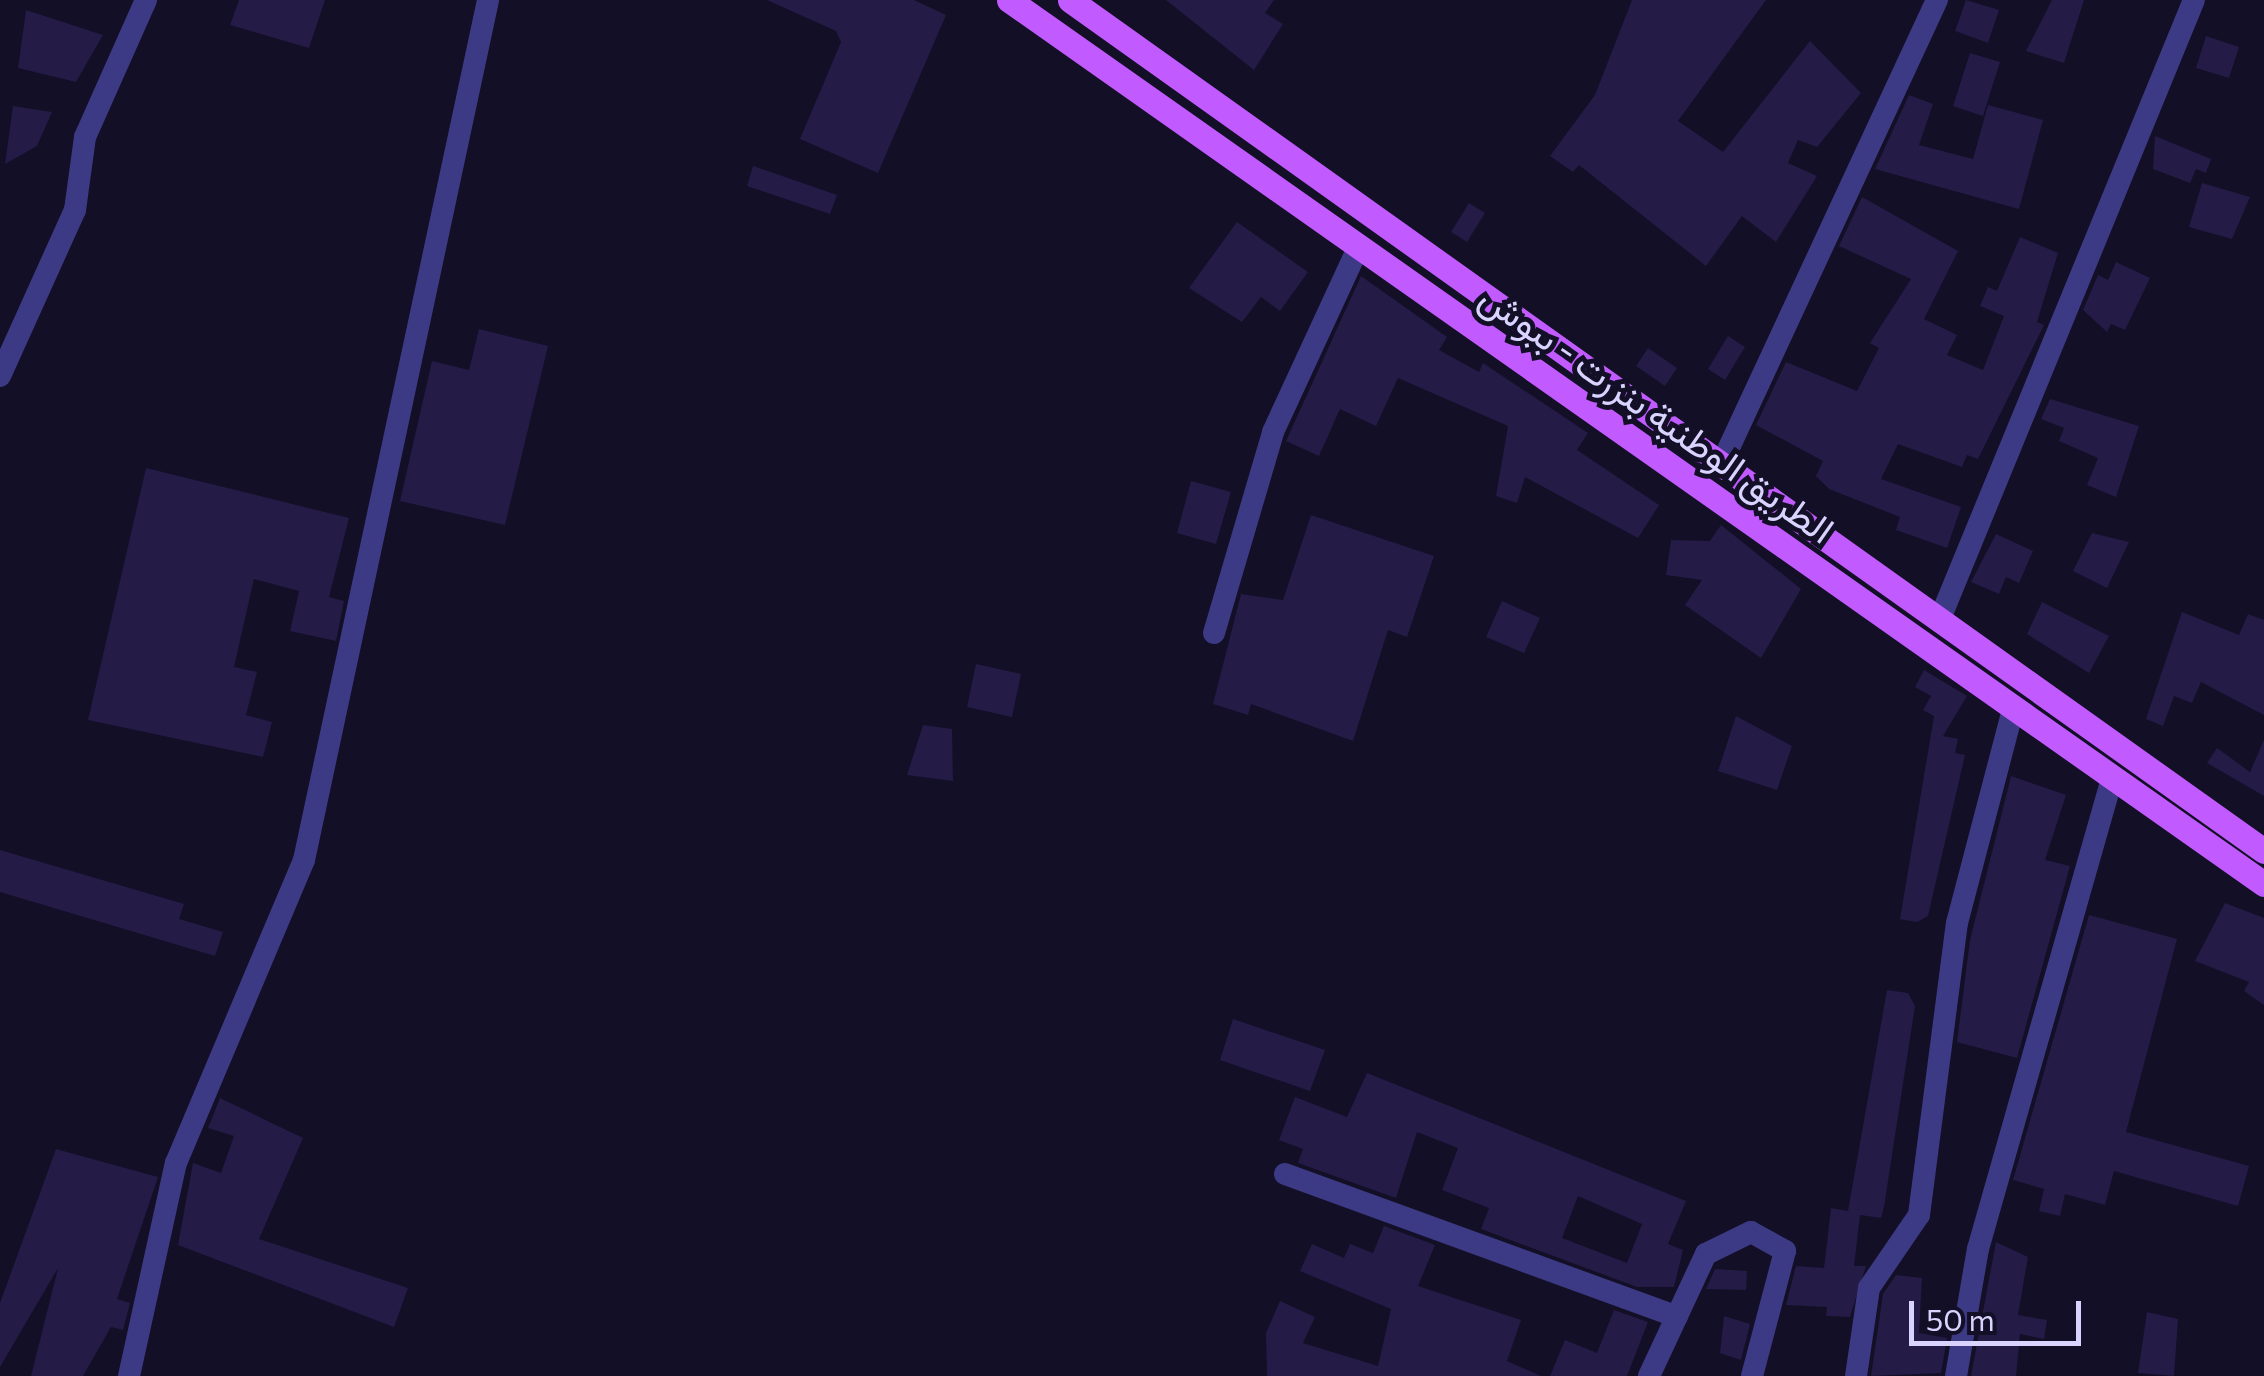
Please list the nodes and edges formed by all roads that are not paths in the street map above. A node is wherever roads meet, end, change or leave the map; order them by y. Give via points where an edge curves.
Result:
1 (146, 0) edge
2 (488, 0) edge
3 (1010, 0) edge
4 (1070, 0) edge
5 (1937, 0) edge
6 (2194, 0) edge
7 (1358, 248) junction
8 (0, 376) edge
9 (1720, 466) junction
10 (1939, 621) junction
11 (1214, 633) dead end
12 (2013, 709) junction
13 (2112, 778) junction
14 (2264, 850) edge
15 (2264, 884) edge
16 (1285, 1174) dead end
17 (1677, 1317) junction
18 (129, 1376) edge
19 (1648, 1376) edge
20 (1752, 1376) edge
21 (1856, 1376) edge
22 (1956, 1376) edge

1 - 8 street via 85,137 79,200
2 - 18 street via 304,860 176,1163
3 - 7 main road, الطريق الوطنية بنزرت - ببوش
4 - 9 main road, الطريق الوطنية بنزرت - ببوش
5 - 9 street
6 - 10 street
7 - 11 street via 1273,432
7 - 12 main road, الطريق الوطنية بنزرت - ببوش
9 - 10 main road, الطريق الوطنية بنزرت - ببوش
10 - 14 main road, الطريق الوطنية بنزرت - ببوش
12 - 13 main road, الطريق الوطنية بنزرت - ببوش
12 - 21 street via 1957,923 1920,1215 1868,1288
13 - 15 main road, الطريق الوطنية بنزرت - ببوش
13 - 22 street via 1978,1250
16 - 17 street
17 - 19 street
17 - 20 street via 1718,1242 1751,1232 1780,1242 1782,1281

